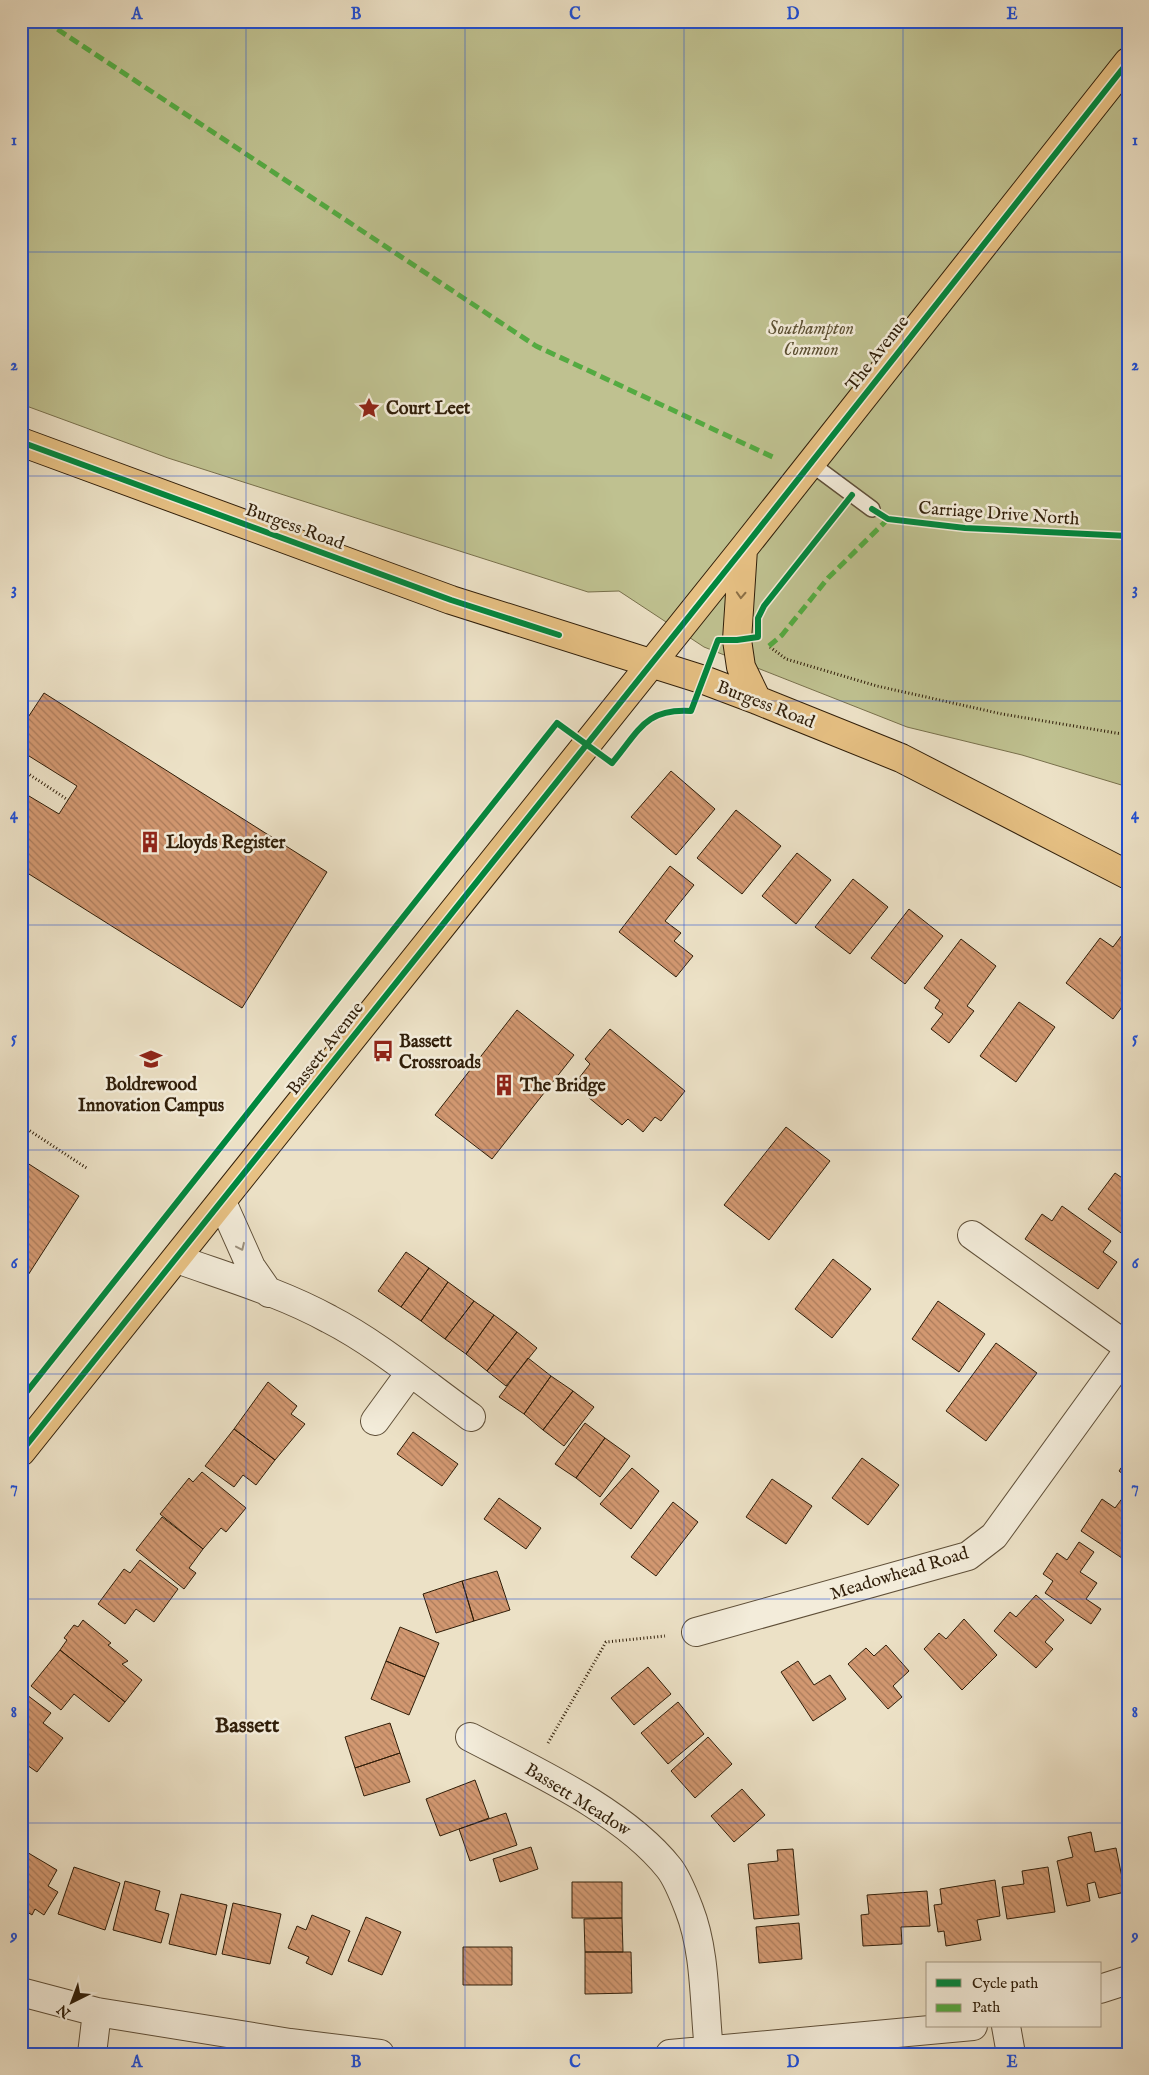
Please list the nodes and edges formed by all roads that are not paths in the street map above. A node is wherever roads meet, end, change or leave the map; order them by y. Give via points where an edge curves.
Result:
1 (1128, 62) edge
2 (21, 442) edge
3 (810, 463) junction
4 (872, 509) dead end
5 (743, 549) junction
6 (652, 663) junction
7 (756, 700) junction
8 (1128, 875) edge
9 (222, 1202) junction
10 (972, 1235) dead end
11 (176, 1259) junction
12 (269, 1292) junction
13 (1128, 1349) edge
14 (410, 1373) junction
15 (470, 1417) dead end
16 (375, 1421) dead end
17 (21, 1452) edge
18 (696, 1632) road end
19 (470, 1737) dead end
20 (1128, 1980) edge
21 (1102, 1988) edge
22 (21, 1992) edge
23 (97, 2012) junction
24 (952, 2028) edge
25 (1006, 2028) edge
26 (709, 2051) junction
27 (92, 2054) edge
28 (380, 2054) edge
29 (670, 2054) edge
30 (1011, 2054) edge

1 - 3 main road, The Avenue
2 - 6 main road, Burgess Road via 451,600
3 - 4 lane
3 - 5 main road, The Avenue
5 - 6 main road, The Avenue
5 -> 7 main road via 747,639 741,667
6 - 7 main road, Burgess Road
6 - 9 main road, Bassett Avenue
7 - 8 main road, Burgess Road via 901,758
9 - 11 main road, Bassett Avenue
9 -> 12 street via 252,1268
10 - 13 street, Meadowhead Road
11 - 12 street
11 - 17 main road, Bassett Avenue
12 - 14 street via 330,1319
13 - 18 street, Meadowhead Road via 994,1536 968,1556
14 - 15 street
14 - 16 street
19 - 26 street, Bassett Meadow via 534,1770 602,1811 637,1837 669,1869 689,1909 700,1954
20 - 21 street
22 - 23 street
23 - 27 street
23 - 28 street
24 - 26 street
25 - 30 street
26 - 29 street

